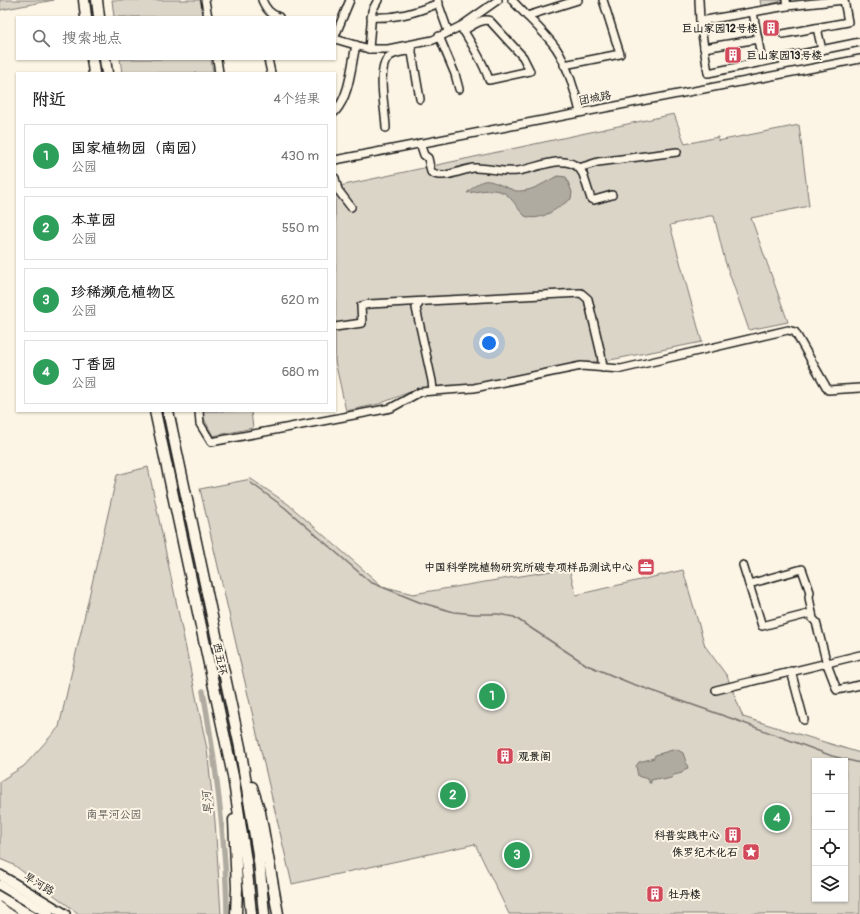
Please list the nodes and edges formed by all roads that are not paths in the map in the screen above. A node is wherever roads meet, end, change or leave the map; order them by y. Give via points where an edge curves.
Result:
1 (84, 0) edge
2 (97, 0) edge
3 (205, 0) edge
4 (262, 0) edge
5 (350, 0) edge
6 (378, 0) edge
7 (498, 0) edge
8 (512, 0) edge
9 (578, 0) edge
10 (603, 0) edge
11 (699, 0) edge
12 (438, 1) edge
13 (786, 3) edge
14 (753, 12) junction
15 (86, 16) edge
16 (99, 16) edge
17 (208, 16) edge
18 (274, 16) edge
19 (526, 16) junction
20 (371, 17) junction
21 (700, 22) junction
22 (818, 28) junction
23 (462, 29) junction
24 (448, 32) junction
25 (336, 34) edge
26 (783, 34) dead end
27 (439, 36) junction
28 (758, 39) junction
29 (336, 40) edge
30 (860, 42) edge
31 (356, 45) junction
32 (411, 47) junction
33 (704, 48) junction
34 (369, 49) junction
35 (822, 50) junction
36 (860, 59) edge
37 (92, 60) edge
38 (105, 60) edge
39 (217, 60) edge
40 (268, 60) edge
41 (762, 62) junction
42 (564, 65) junction
43 (94, 72) edge
44 (107, 72) edge
45 (219, 72) edge
46 (271, 72) edge
47 (459, 89) dead end
48 (420, 99) dead end
49 (336, 111) edge
50 (580, 112) junction
51 (386, 128) dead end
52 (420, 143) junction
53 (677, 152) dead end
54 (336, 160) edge
55 (579, 168) junction
56 (336, 182) edge
57 (612, 195) dead end
58 (351, 207) dead end
59 (420, 302) junction
60 (336, 327) edge
61 (603, 368) junction
62 (860, 388) edge
63 (433, 390) junction
64 (155, 412) edge
65 (168, 412) edge
66 (199, 412) edge
67 (743, 565) dead end
68 (749, 584) junction
69 (812, 613) junction
70 (860, 655) edge
71 (827, 664) junction
72 (791, 671) junction
73 (860, 685) edge
74 (716, 690) dead end
75 (804, 720) dead end
76 (240, 747) junction
77 (233, 776) junction
78 (0, 875) edge
79 (0, 885) edge
80 (49, 914) edge
81 (65, 914) edge
82 (236, 914) edge
83 (251, 914) edge
84 (264, 914) edge
85 (278, 914) edge

1 - 15 highway
2 - 16 highway
3 - 17 street
4 - 18 street via 265,8
5 - 25 street
6 - 20 street
7 - 23 street
8 - 19 street
9 - 19 street
10 - 42 street via 620,54
11 - 21 street
12 - 20 street via 397,16
12 - 24 street
13 - 14 street
13 - 22 street via 844,0 848,22
14 - 21 street
14 - 28 street
19 - 42 street via 556,48
20 - 34 street
21 - 33 street
22 - 26 street
22 - 35 street
23 - 23 street via 481,60 489,80 530,71 523,57 490,21 486,19
23 - 24 street
24 - 27 street
27 - 32 street
27 - 47 street
28 - 33 street
28 - 41 street
29 - 31 street
30 - 35 street
31 - 34 street
31 - 49 street via 346,92 342,104
32 - 34 street
32 - 48 street
32 - 51 street via 390,56 385,62 382,85
33 - 41 street via 708,73
35 - 41 street
36 - 50 street, 团城路
37 - 43 highway
38 - 44 highway
39 - 45 street
40 - 46 street
42 - 50 street
50 - 52 street, 团城路
52 - 54 street, 团城路
52 - 55 street via 424,155 428,158 431,172 436,175 472,168 516,171 556,162 575,164
53 - 55 street via 598,162
55 - 57 street via 584,174 591,199
56 - 58 street via 338,190
59 - 60 street via 361,306 362,323
59 - 61 street via 582,293 588,298
59 - 63 street via 416,308
61 - 62 street via 621,369 788,330 795,332 828,390
61 - 63 street via 581,366 474,388
63 - 66 street via 420,392 391,408 211,442 200,424
64 - 77 highway, 西五环
65 - 76 highway, 西五环
67 - 68 street
68 - 69 street via 762,626
68 - 69 street via 802,569 810,592
69 - 71 street
70 - 71 street
71 - 72 street
71 - 73 street via 838,690
72 - 74 street
72 - 75 street
76 - 84 highway, 西五环 via 259,860
76 - 85 highway via 260,812
77 - 82 highway
77 - 83 highway, 西五环
78 - 81 main road, 旱河路
79 - 80 main road, 旱河路

